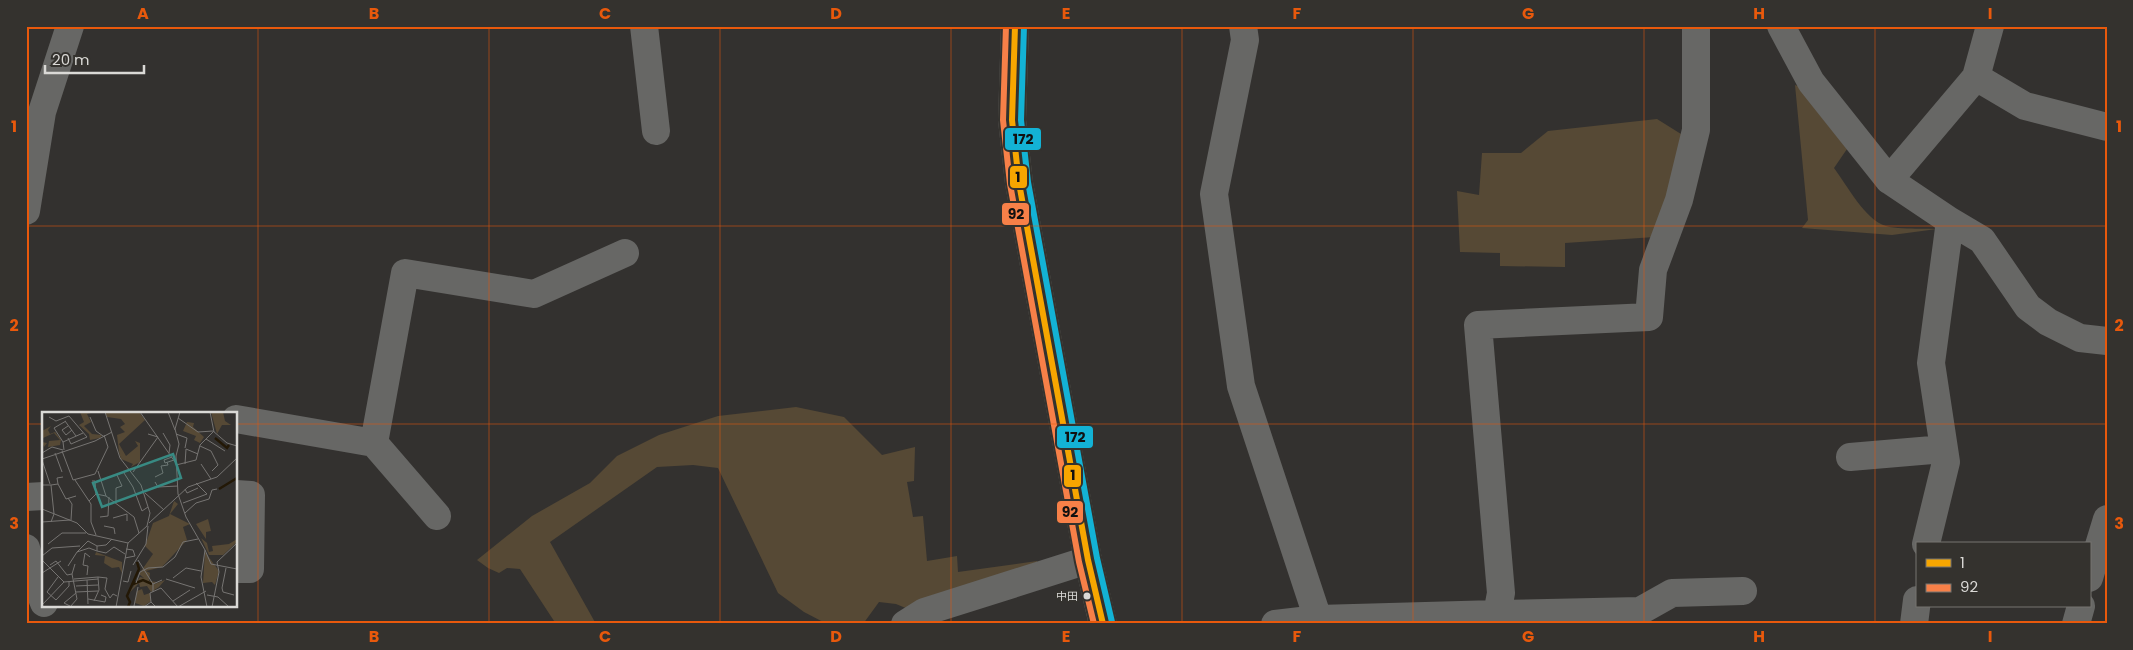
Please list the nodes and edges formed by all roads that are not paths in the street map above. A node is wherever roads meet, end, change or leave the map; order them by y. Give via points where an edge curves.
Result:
1 (70, 26) edge
2 (644, 26) edge
3 (1015, 26) edge
4 (1243, 26) edge
5 (1696, 26) edge
6 (1781, 26) edge
7 (1990, 26) edge
8 (1976, 77) junction
9 (2107, 127) edge
10 (656, 131) dead end
11 (1889, 180) junction
12 (26, 211) edge
13 (1950, 220) junction
14 (625, 254) dead end
15 (2107, 341) edge
16 (238, 419) edge
17 (374, 443) junction
18 (1944, 449) junction
19 (1850, 457) dead end
20 (238, 494) edge
21 (42, 496) edge
22 (26, 497) edge
23 (437, 516) dead end
24 (2107, 519) edge
25 (1926, 542) edge
26 (26, 548) edge
27 (1088, 560) junction
28 (238, 569) edge
29 (38, 575) edge
30 (2090, 575) edge
31 (1743, 591) dead end
32 (42, 595) edge
33 (45, 608) edge
34 (1916, 608) edge
35 (2080, 608) edge
36 (1497, 614) junction
37 (1318, 619) junction
38 (52, 624) edge
39 (905, 624) edge
40 (1103, 624) edge
41 (1275, 624) edge
42 (1914, 624) edge
43 (2076, 624) edge

1 - 12 street via 42,112
2 - 10 street
3 - 27 main road via 1012,120 1019,183
4 - 37 street via 1245,40 1214,194 1240,386
5 - 36 street via 1696,130 1679,200 1653,270 1649,317 1478,325 1501,593
6 - 11 street via 1811,82
7 - 8 street
8 - 9 street via 2026,106
8 - 11 street
11 - 13 street
13 - 15 street via 1982,240 2028,307 2048,322 2080,338
13 - 18 street via 1931,363
14 - 17 street via 534,294 405,273
16 - 17 street
17 - 23 street
18 - 19 street
18 - 25 street via 1946,462
20 - 28 street via 251,495 250,569
21 - 22 street
24 - 30 street
26 - 29 street
27 - 39 street via 924,612
27 - 40 main road
29 - 32 street
31 - 36 street via 1672,593 1640,610
33 - 38 street
34 - 42 street
35 - 43 street
36 - 37 street
37 - 41 street

